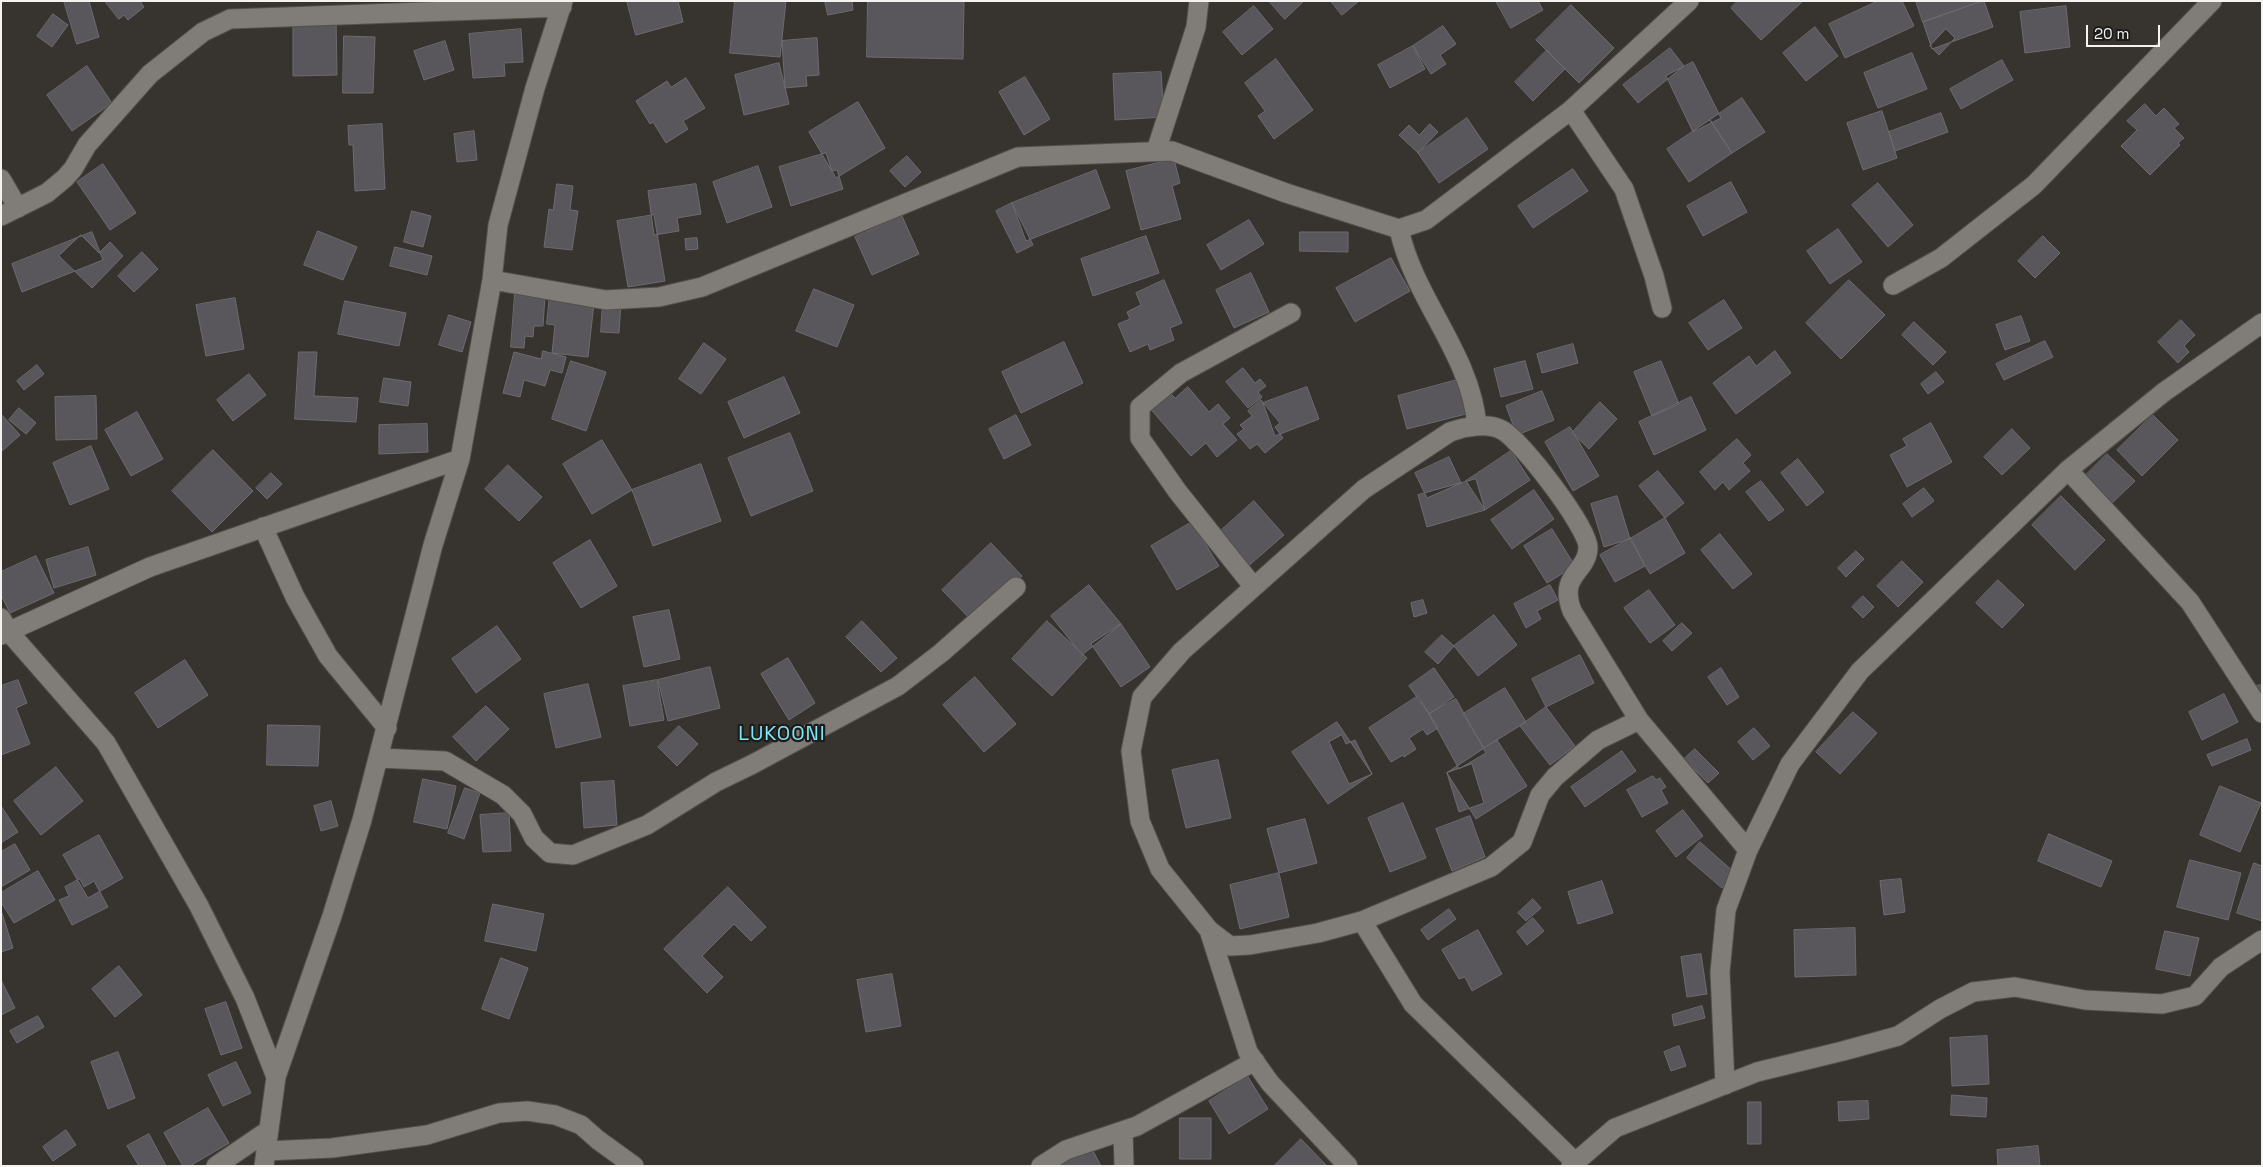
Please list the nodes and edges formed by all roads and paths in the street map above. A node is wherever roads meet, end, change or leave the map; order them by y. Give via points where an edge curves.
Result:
1 (1199, 1) edge
2 (1689, 1) edge
3 (2212, 1) edge
4 (562, 4) edge
5 (1571, 110) junction
6 (1156, 151) junction
7 (1, 179) edge
8 (18, 208) junction
9 (1, 216) edge
10 (1400, 229) junction
11 (492, 280) junction
12 (1893, 285) dead end
13 (1662, 308) dead end
14 (1291, 313) dead end
15 (2262, 323) edge
16 (1477, 426) junction
17 (460, 459) junction
18 (2068, 470) junction
19 (263, 527) junction
20 (1016, 586) dead end
21 (1253, 586) junction
22 (4, 628) edge
23 (2262, 713) edge
24 (1639, 720) junction
25 (387, 728) junction
26 (380, 758) junction
27 (1748, 850) junction
28 (1362, 921) junction
29 (1209, 930) junction
30 (2262, 940) edge
31 (1254, 1061) junction
32 (276, 1077) junction
33 (1725, 1085) junction
34 (268, 1130) junction
35 (1123, 1131) junction
36 (265, 1159) edge
37 (1573, 1164) edge
38 (216, 1166) edge
39 (634, 1166) edge
40 (1042, 1166) edge
41 (1124, 1166) edge
42 (1348, 1166) edge

1 - 6 street via 1196,27
2 - 5 street
3 - 12 street via 2034,185 1941,258
4 - 8 street via 230,19 203,32 150,74 87,145 65,178 47,193
4 - 11 street via 535,88 498,225
5 - 10 street via 1426,220
5 - 13 street via 1624,189
6 - 10 street via 1172,151 1286,193
6 - 11 street via 1018,157 702,287 659,297 606,300
7 - 8 street
8 - 9 street
10 - 16 street via 1405,254 1464,372 1475,406
11 - 17 street
14 - 21 street via 1181,373 1140,408 1140,438 1178,492
15 - 18 street via 2164,392
16 - 21 street via 1450,432 1364,489
16 - 24 street via 1500,429 1514,438 1531,456 1584,532 1588,548 1568,590 1568,599
17 - 19 street
17 - 25 street via 430,554
18 - 23 street via 2190,602
18 - 27 street via 1860,671 1790,764
19 - 22 street via 150,567
19 - 25 street via 328,656
20 - 26 street via 941,653 898,686 716,782 647,825 573,855 550,853 534,838 522,814 503,795 445,761
21 - 29 street via 1182,651 1142,697 1131,751 1140,821 1160,869
22 - 32 street via 106,743 199,906 245,998
24 - 27 street
24 - 28 street via 1598,740 1555,777 1540,796 1522,842 1491,868
25 - 26 street
26 - 32 street via 332,916
27 - 33 street via 1726,910 1720,972
28 - 29 street via 1318,933 1250,945 1230,946
28 - 37 street via 1413,1004
29 - 31 street via 1248,1052
30 - 33 street via 2221,967 2195,996 2162,1004 2085,1000 2015,987 1973,992 1898,1036 1757,1072
31 - 35 street
31 - 42 street via 1270,1083
32 - 34 street
33 - 37 street via 1615,1128
34 - 36 street
34 - 38 street
35 - 40 street via 1066,1150
35 - 41 street
36 - 39 street via 427,1135 499,1113 527,1111 555,1115 581,1125

